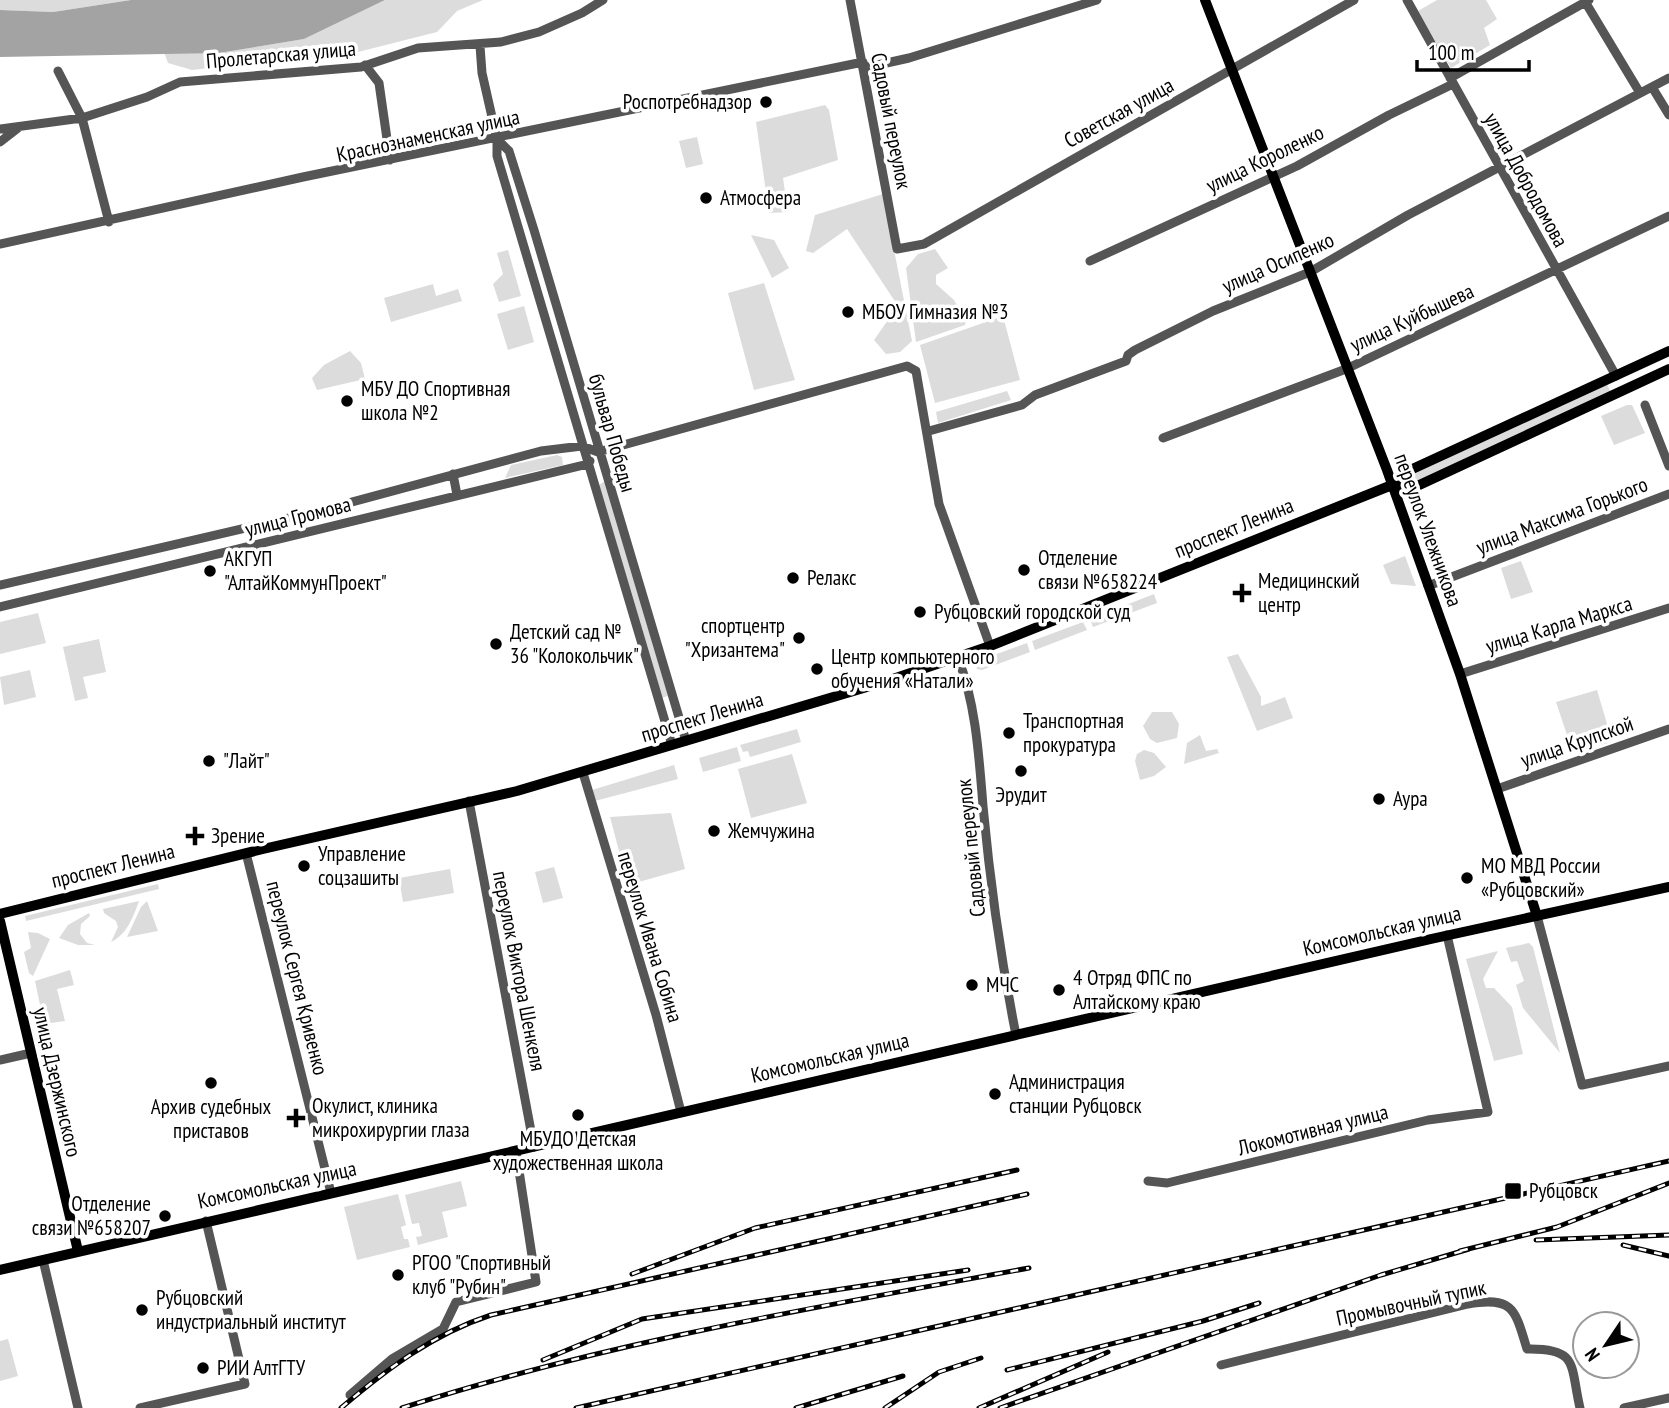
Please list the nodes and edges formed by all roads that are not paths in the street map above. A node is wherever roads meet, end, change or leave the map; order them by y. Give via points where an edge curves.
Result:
1 (603, 0) edge
2 (850, 0) edge
3 (1097, 0) edge
4 (1205, 0) edge
5 (1354, 0) edge
6 (1407, 0) edge
7 (1586, 1) edge
8 (480, 46) junction
9 (365, 65) junction
10 (863, 65) junction
11 (1234, 69) junction
12 (58, 71) dead end
13 (1669, 78) edge
14 (1452, 81) junction
15 (1652, 88) junction
16 (1640, 93) junction
17 (1669, 116) edge
18 (82, 118) junction
19 (20, 126) junction
20 (0, 129) edge
21 (497, 139) junction
22 (0, 142) edge
23 (390, 160) junction
24 (1500, 167) junction
25 (1272, 176) junction
26 (1669, 216) edge
27 (109, 222) junction
28 (534, 230) junction
29 (519, 233) junction
30 (0, 244) edge
31 (897, 249) joint
32 (1090, 261) dead end
33 (1556, 270) junction
34 (1310, 272) junction
35 (552, 290) junction
36 (538, 294) junction
37 (1669, 351) edge
38 (1346, 369) junction
39 (1669, 369) edge
40 (1616, 376) junction
41 (1645, 405) dead end
42 (929, 431) junction
43 (1163, 438) dead end
44 (582, 446) junction
45 (598, 452) junction
46 (587, 464) junction
47 (1669, 466) edge
48 (1406, 473) junction
49 (453, 474) junction
50 (1392, 485) junction
51 (1412, 487) junction
52 (1669, 494) edge
53 (457, 495) junction
54 (311, 513) junction
55 (315, 531) junction
56 (208, 538) junction
57 (212, 556) junction
58 (83, 565) junction
59 (88, 584) junction
60 (0, 585) edge
61 (1428, 586) junction
62 (0, 607) edge
63 (1669, 608) edge
64 (990, 646) junction
65 (958, 657) junction
66 (1460, 674) junction
67 (1669, 729) edge
68 (686, 741) junction
69 (672, 746) junction
70 (583, 773) junction
71 (1497, 789) junction
72 (469, 802) junction
73 (246, 853) junction
74 (1669, 887) edge
75 (0, 914) edge
76 (1536, 916) junction
77 (0, 921) edge
78 (1447, 935) junction
79 (1016, 1035) junction
80 (30, 1053) junction
81 (0, 1060) edge
82 (1669, 1066) edge
83 (681, 1112) junction
84 (534, 1147) junction
85 (516, 1151) junction
86 (1148, 1181) dead end
87 (331, 1193) junction
88 (206, 1221) junction
89 (78, 1251) junction
90 (43, 1260) junction
91 (0, 1270) edge
92 (1221, 1365) dead end
93 (350, 1395) dead end
94 (1669, 1398) edge
95 (78, 1408) edge
96 (140, 1408) edge
97 (1580, 1408) edge
98 (1624, 1408) edge

1 - 8 street, Пролетарская улица via 539,32
2 - 10 street, Садовый переулок
3 - 10 street, Краснознаменская улица via 909,58
4 - 11 main road, переулок Улежникова
5 - 11 street, Советская улица
6 - 14 street, улица Добродомова
7 - 14 street, улица Короленко
7 - 16 street
8 - 9 street, Пролетарская улица via 418,48
8 - 21 street, бульвар Победы
9 - 18 street, Пролетарская улица via 180,82
9 - 23 street via 379,83
10 - 21 street, Краснознаменская улица
10 - 31 street, Садовый переулок
11 - 25 main road, переулок Улежникова
11 - 31 street, Советская улица via 925,244
12 - 18 street
13 - 15 street, улица Осипенко
14 - 24 street, улица Добродомова
14 - 25 street, улица Короленко
15 - 16 street, улица Осипенко
15 - 17 street
16 - 24 street, улица Осипенко
18 - 19 street, Пролетарская улица
18 - 27 street
19 - 20 street, Пролетарская улица
19 - 22 street
21 - 23 street, Краснознаменская улица
21 - 28 street, бульвар Победы via 510,154
21 - 29 street, бульвар Победы via 496,152
23 - 27 street, Краснознаменская улица
24 - 33 street, улица Добродомова
24 - 34 street, улица Осипенко
25 - 32 street, улица Короленко
25 - 34 main road, переулок Улежникова
26 - 33 street, улица Куйбышева
27 - 30 street, Краснознаменская улица
28 - 29 street
28 - 35 street, бульвар Победы
29 - 36 street, бульвар Победы
33 - 38 street, улица Куйбышева
33 - 40 street, улица Добродомова
34 - 38 main road, переулок Улежникова
34 - 42 street, улица Осипенко via 1213,311 1135,350 1126,361 1034,395 1022,405
35 - 36 street
35 - 45 street, бульвар Победы
36 - 44 street, бульвар Победы
37 - 40 main road, проспект Ленина
38 - 43 street, улица Куйбышева
38 - 50 main road, переулок Улежникова
39 - 51 main road
40 - 48 main road, проспект Ленина
41 - 47 street
42 - 45 street via 916,372 907,366
42 - 64 street via 939,504
44 - 45 street, улица Громова
44 - 46 street, бульвар Победы
44 - 49 street, улица Громова via 541,451
45 - 46 street
45 - 68 street, бульвар Победы
46 - 53 street, улица Громова
46 - 69 street, бульвар Победы
48 - 50 main road, проспект Ленина
48 - 51 street
49 - 53 street
49 - 54 street, улица Громова
50 - 51 main road, проспект Ленина
50 - 61 main road, переулок Улежникова
50 - 64 main road, проспект Ленина
52 - 61 street, улица Максима Горького
53 - 55 street, улица Громова
54 - 55 street
54 - 56 street, улица Громова
55 - 57 street, улица Громова
56 - 57 street
56 - 58 street, улица Громова
57 - 59 street, улица Громова
58 - 59 street
58 - 60 street, улица Громова
59 - 62 street, улица Громова
61 - 66 main road, переулок Улежникова
63 - 66 street, улица Карла Маркса
64 - 65 main road, проспект Ленина
65 - 68 main road, проспект Ленина
65 - 79 street, Садовый переулок via 977,743 996,916
66 - 71 main road, переулок Улежникова
67 - 71 street, улица Крупской
68 - 69 main road, проспект Ленина
69 - 70 main road, проспект Ленина
70 - 72 main road, проспект Ленина
70 - 83 street, переулок Ивана Собина
71 - 76 main road, переулок Улежникова
72 - 73 main road, проспект Ленина
72 - 84 street, переулок Виктора Шенкеля
73 - 75 main road, проспект Ленина
73 - 87 street, переулок Сергея Кривенко
74 - 76 main road, Комсомольская улица
76 - 78 main road, Комсомольская улица
76 - 82 street, переулок Улежникова via 1582,1085
77 - 80 main road, улица Дзержинского
78 - 79 main road, Комсомольская улица
78 - 86 street, Локомотивная улица via 1488,1112 1428,1119 1167,1183
79 - 83 main road, Комсомольская улица
80 - 81 street
80 - 89 main road, улица Дзержинского
83 - 84 main road, Комсомольская улица
84 - 85 main road, Комсомольская улица
85 - 87 main road, Комсомольская улица
85 - 93 street via 536,1282 456,1302 443,1329 392,1359
87 - 88 main road, Комсомольская улица
88 - 89 main road, Комсомольская улица
88 - 96 street via 246,1384
89 - 90 main road, Комсомольская улица
90 - 91 main road, Комсомольская улица
90 - 95 street
92 - 97 street, Промывочный тупик via 1468,1304 1499,1302 1511,1306 1517,1316 1527,1349 1551,1349 1568,1359
94 - 98 street

